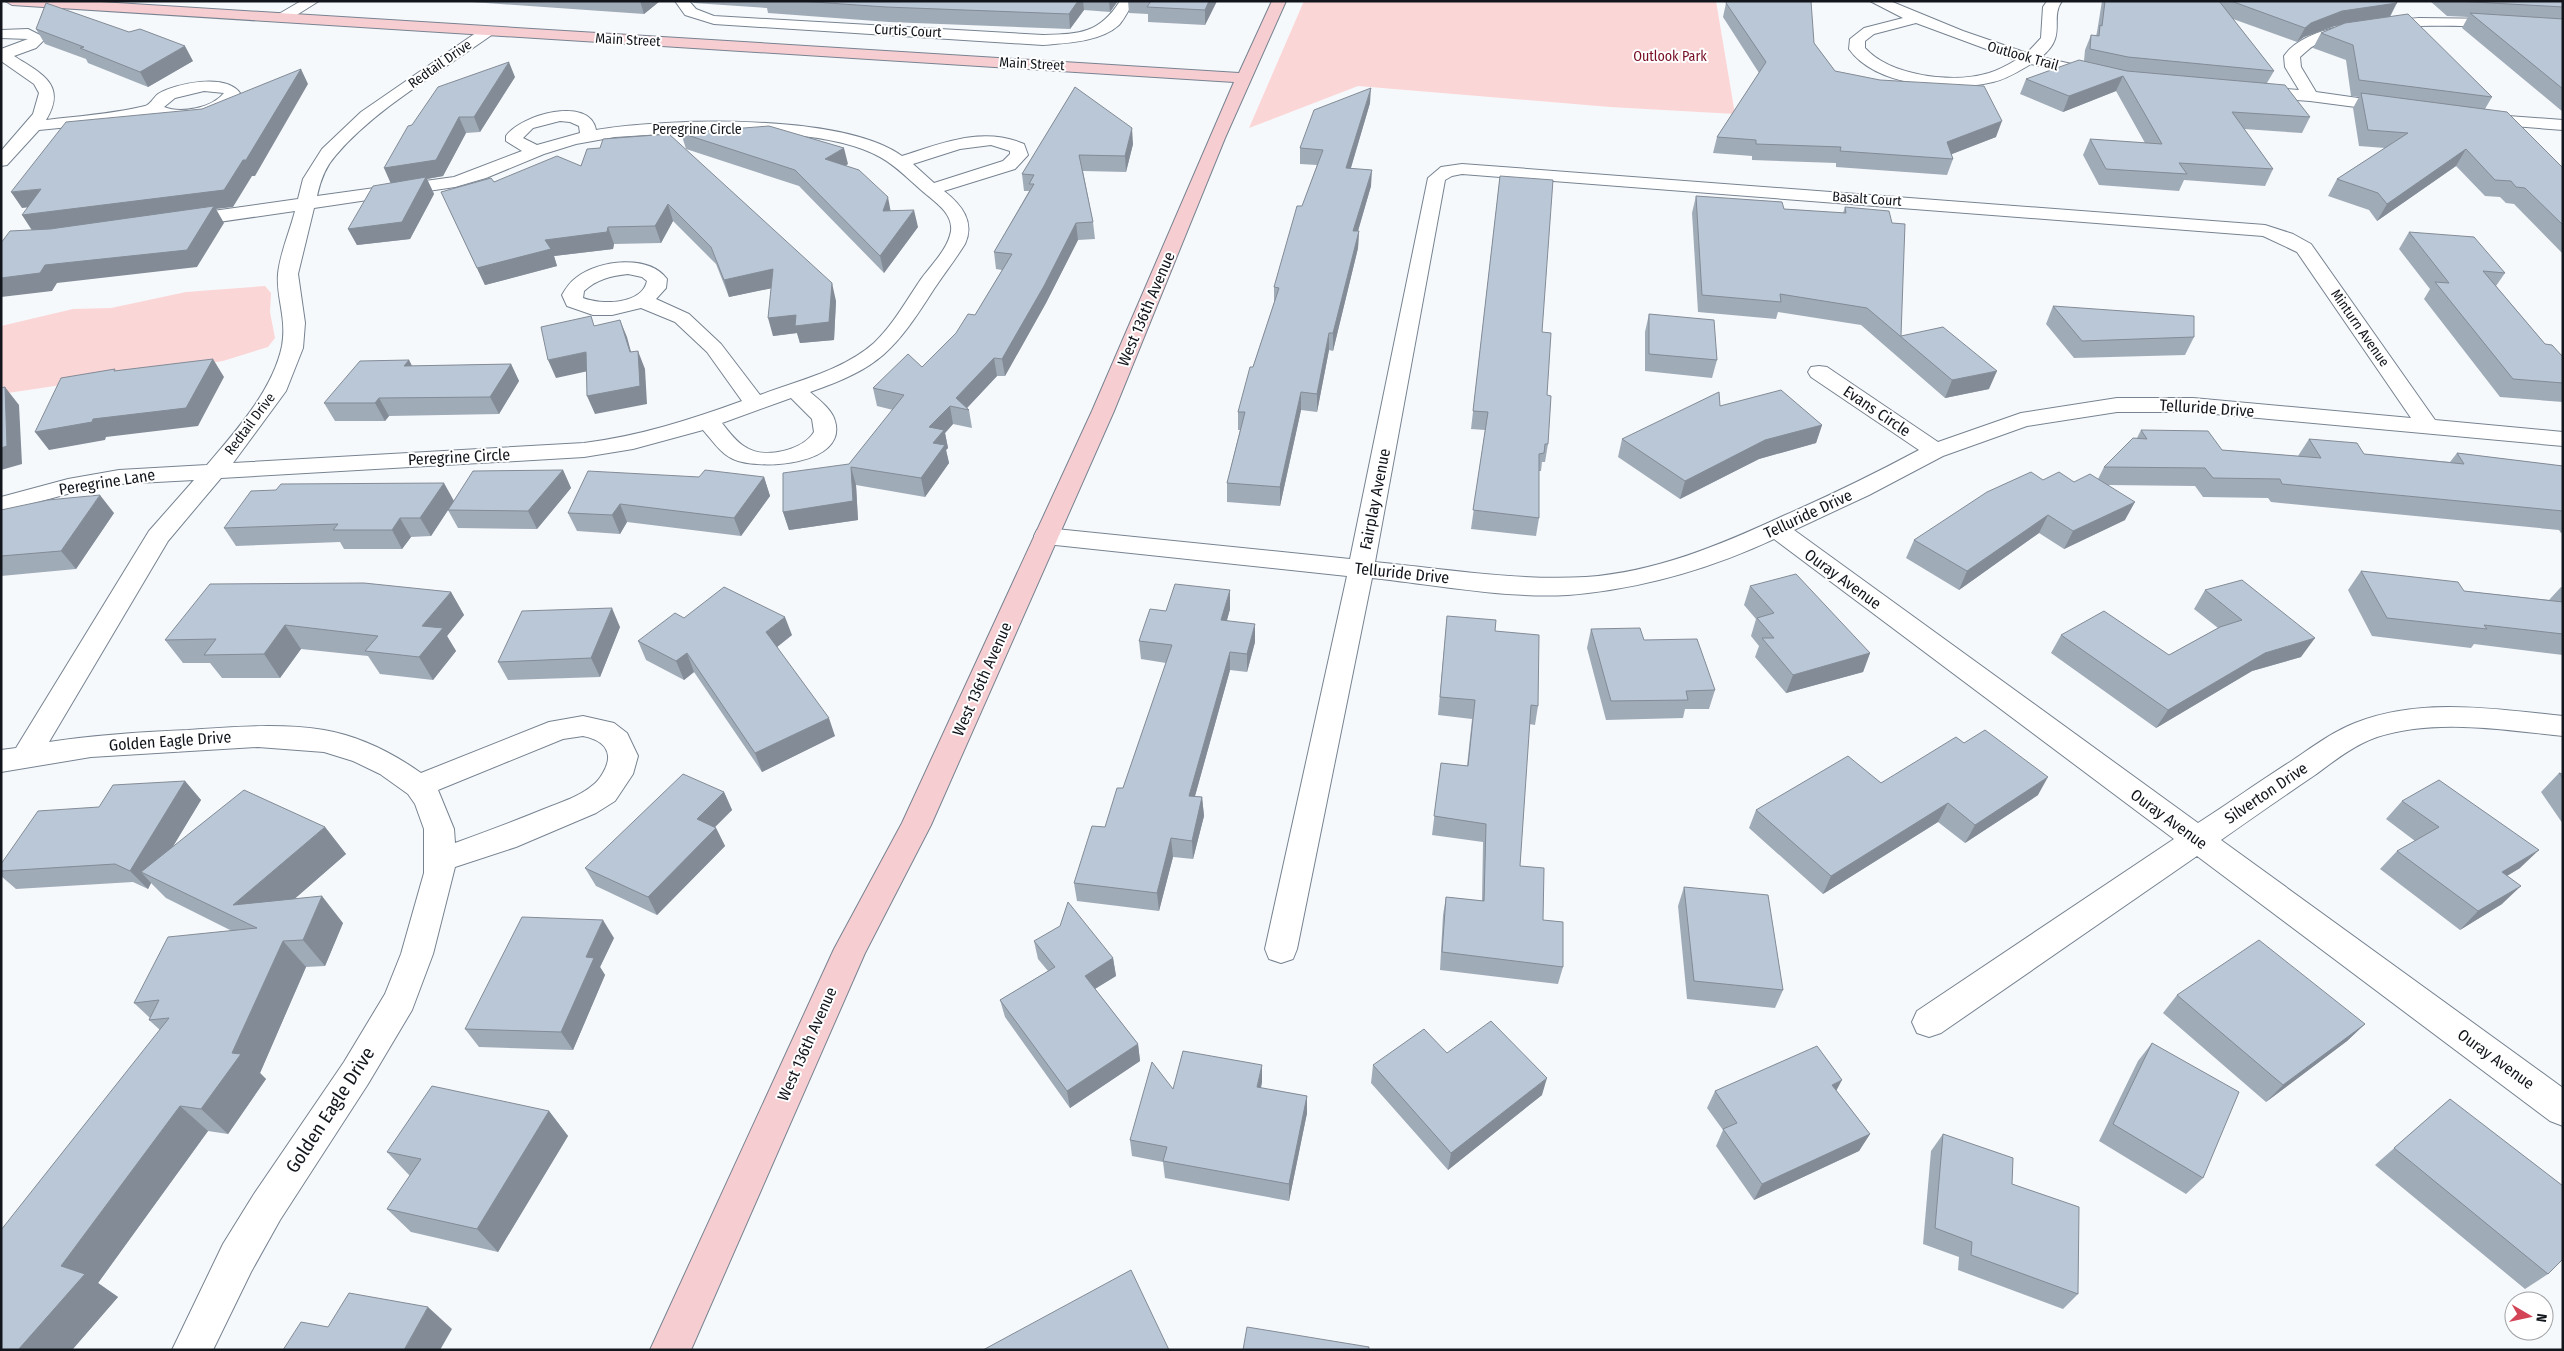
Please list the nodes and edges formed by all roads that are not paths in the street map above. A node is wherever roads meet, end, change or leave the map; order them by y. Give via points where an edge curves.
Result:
1 (12, 1) edge
2 (312, 1) edge
3 (682, 1) edge
4 (1127, 1) edge
5 (1279, 1) edge
6 (1877, 1) edge
7 (2051, 2) edge
8 (2454, 8) edge
9 (282, 18) junction
10 (1916, 18) junction
11 (2473, 22) junction
12 (2563, 28) edge
13 (488, 32) junction
14 (1, 34) edge
15 (1, 54) edge
16 (2026, 59) junction
17 (2112, 77) edge
18 (1244, 78) junction
19 (2242, 91) edge
20 (2310, 96) junction
21 (155, 109) dead end
22 (2410, 109) edge
23 (2467, 117) edge
24 (2563, 125) edge
25 (32, 126) junction
26 (589, 136) junction
27 (537, 152) junction
28 (1, 161) edge
29 (898, 162) junction
30 (1438, 166) joint
31 (932, 189) junction
32 (304, 204) junction
33 (166, 223) edge
34 (2294, 233) joint
35 (643, 300) dead end
36 (1818, 372) dead end
37 (795, 390) junction
38 (756, 404) junction
39 (708, 421) junction
40 (2428, 427) junction
41 (2563, 439) edge
42 (1935, 451) junction
43 (215, 470) junction
44 (1, 505) edge
45 (1776, 529) junction
46 (1046, 536) junction
47 (1361, 569) junction
48 (2563, 726) edge
49 (13, 759) edge
50 (418, 786) junction
51 (2197, 839) junction
52 (440, 860) junction
53 (1281, 949) dead end
54 (1929, 1022) dead end
55 (2563, 1109) edge
56 (192, 1350) edge
57 (670, 1350) edge

1 - 9 main road, Main Street
2 - 9 street
3 - 4 street, Curtis Court via 694,14 714,20 1043,40 1074,37 1104,28 1114,21
5 - 18 main road, West 136th Avenue
6 - 10 street, Outlook Trail
7 - 16 street via 2053,24 2050,34 2043,47
8 - 11 street
9 - 13 main road, Main Street
10 - 16 street, Outlook Trail
10 - 16 street via 1869,31 1858,39 1857,49 1870,62 1885,69 1935,81 1990,78
11 - 12 street
11 - 20 street via 2376,26 2315,38 2302,44 2292,56 2293,67
13 - 18 main road, Main Street
13 - 32 street, Redtail Drive via 382,104 339,140 312,179
14 - 15 street via 28,33 38,38 23,49
15 - 25 street via 44,85 48,97 45,109
16 - 17 street, Outlook Trail
18 - 46 main road, West 136th Avenue via 1103,411
19 - 20 street
20 - 22 street
21 - 25 street via 119,117
23 - 24 street
25 - 28 street
26 - 27 street, Peregrine Circle
26 - 27 street via 587,124 575,118 536,121 517,130 514,136 515,141
26 - 29 street, Peregrine Circle via 695,127 812,133 863,143 885,152
27 - 32 street, Peregrine Circle via 455,182
29 - 31 street, Peregrine Circle
29 - 31 street via 975,141 1000,140 1018,148 1019,155 1009,165
30 - 34 street, Basalt Court
30 - 47 street, Fairplay Avenue
31 - 37 street, Peregrine Circle via 957,215 960,226 946,257 884,345 862,362
32 - 33 street, Peregrine Circle
32 - 43 street, Redtail Drive via 288,274 296,323 292,348 275,391
34 - 40 street, Minturn Avenue
35 - 38 street via 682,318 714,348
36 - 42 street, Evans Circle
37 - 38 street, Peregrine Circle
37 - 39 street via 824,419 825,430 820,440 807,450 789,457 752,459 738,453
38 - 39 street, Peregrine Circle
39 - 43 street, Peregrine Circle via 619,447
40 - 41 street, Telluride Drive
40 - 42 street, Telluride Drive via 2193,406 2117,405 2054,412 2021,420
42 - 45 street, Telluride Drive
43 - 44 street, Peregrine Lane via 119,477 68,486
43 - 49 street, Redtail Drive via 158,537
45 - 47 street, Telluride Drive via 1718,555 1672,570 1587,585 1533,586
45 - 51 street, Ouray Avenue
46 - 47 street, Telluride Drive
46 - 57 main road, West 136th Avenue via 916,825 850,949
47 - 53 street, Fairplay Avenue
48 - 51 street, Silverton Drive via 2480,718 2410,719 2369,729 2341,742
49 - 50 street, Golden Eagle Drive via 91,746 289,737 325,741 363,753 390,766
50 - 52 street, Golden Eagle Drive via 429,800 439,829
50 - 52 street via 559,729 582,726 604,730 618,741 623,756 618,774 604,793 585,805
51 - 54 street, Silverton Drive
51 - 55 street, Ouray Avenue
52 - 56 street, Golden Eagle Drive via 440,873 418,954 400,1000 267,1207 237,1258

